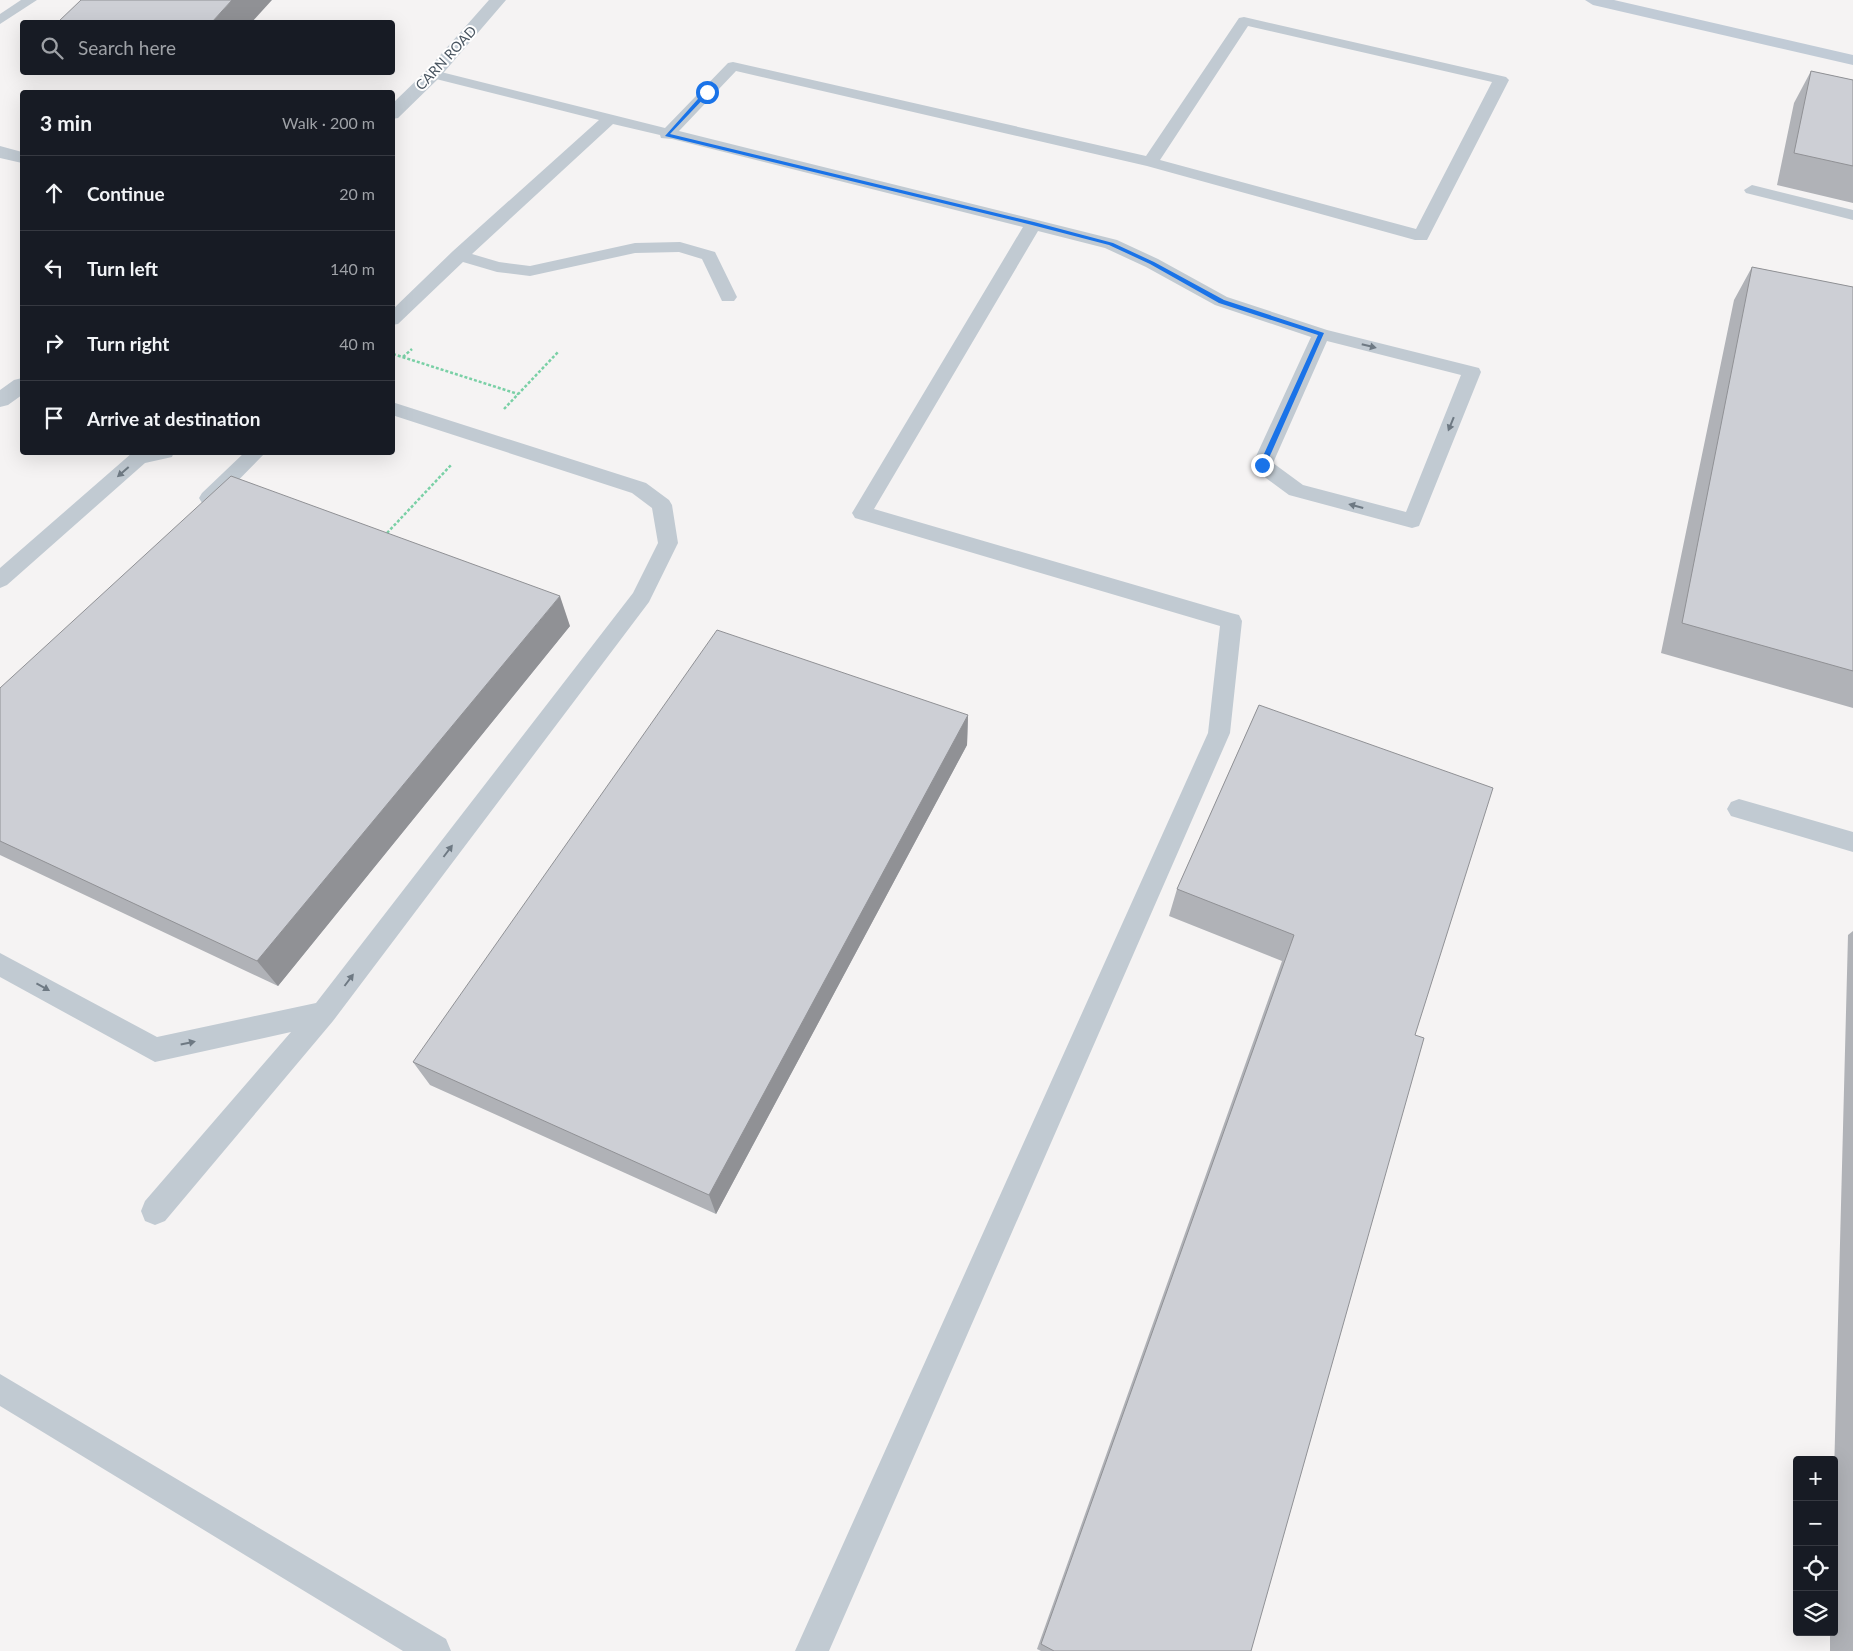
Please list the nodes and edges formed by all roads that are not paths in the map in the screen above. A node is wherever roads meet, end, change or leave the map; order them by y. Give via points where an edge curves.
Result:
1 (30, 0) edge
2 (498, 0) edge
3 (1593, 0) edge
4 (0, 20) edge
5 (1853, 60) edge
6 (432, 74) junction
7 (395, 111) edge
8 (608, 120) junction
9 (667, 135) junction
10 (0, 152) edge
11 (20, 157) edge
12 (1150, 162) junction
13 (1752, 190) dead end
14 (1853, 215) edge
15 (1034, 223) junction
16 (459, 255) junction
17 (728, 297) dead end
18 (395, 317) edge
19 (1322, 334) junction
20 (20, 386) edge
21 (0, 400) edge
22 (395, 409) edge
23 (152, 455) edge
24 (254, 455) edge
25 (192, 514) edge
26 (0, 580) edge
27 (1739, 809) dead end
28 (1853, 842) edge
29 (0, 964) edge
30 (324, 1013) junction
31 (155, 1211) dead end
32 (0, 1389) edge
33 (434, 1651) edge
34 (812, 1651) edge

1 - 4 lane
2 - 6 street, CARN ROAD
3 - 5 main road
6 - 7 street, CARN ROAD
6 - 8 lane
8 - 9 lane
8 - 16 lane
9 - 12 lane via 733,66
9 - 15 lane
10 - 11 street
12 - 12 lane via 1244,21 1501,80 1422,236
13 - 14 lane
15 - 19 lane via 1111,244 1221,301
15 - 34 lane via 862,513 1231,621 1218,733
16 - 17 lane via 497,267 530,271 635,248 680,247 709,256
16 - 18 lane
19 -> 19 lane via 1472,372 1412,521 1296,490 1262,465
20 - 21 street
30 -> 22 lane via 642,597 668,543 662,505 638,488
23 -> 26 lane via 139,458
24 - 25 lane
27 - 28 lane
29 -> 30 lane via 155,1050
30 - 31 lane
32 - 33 lane

